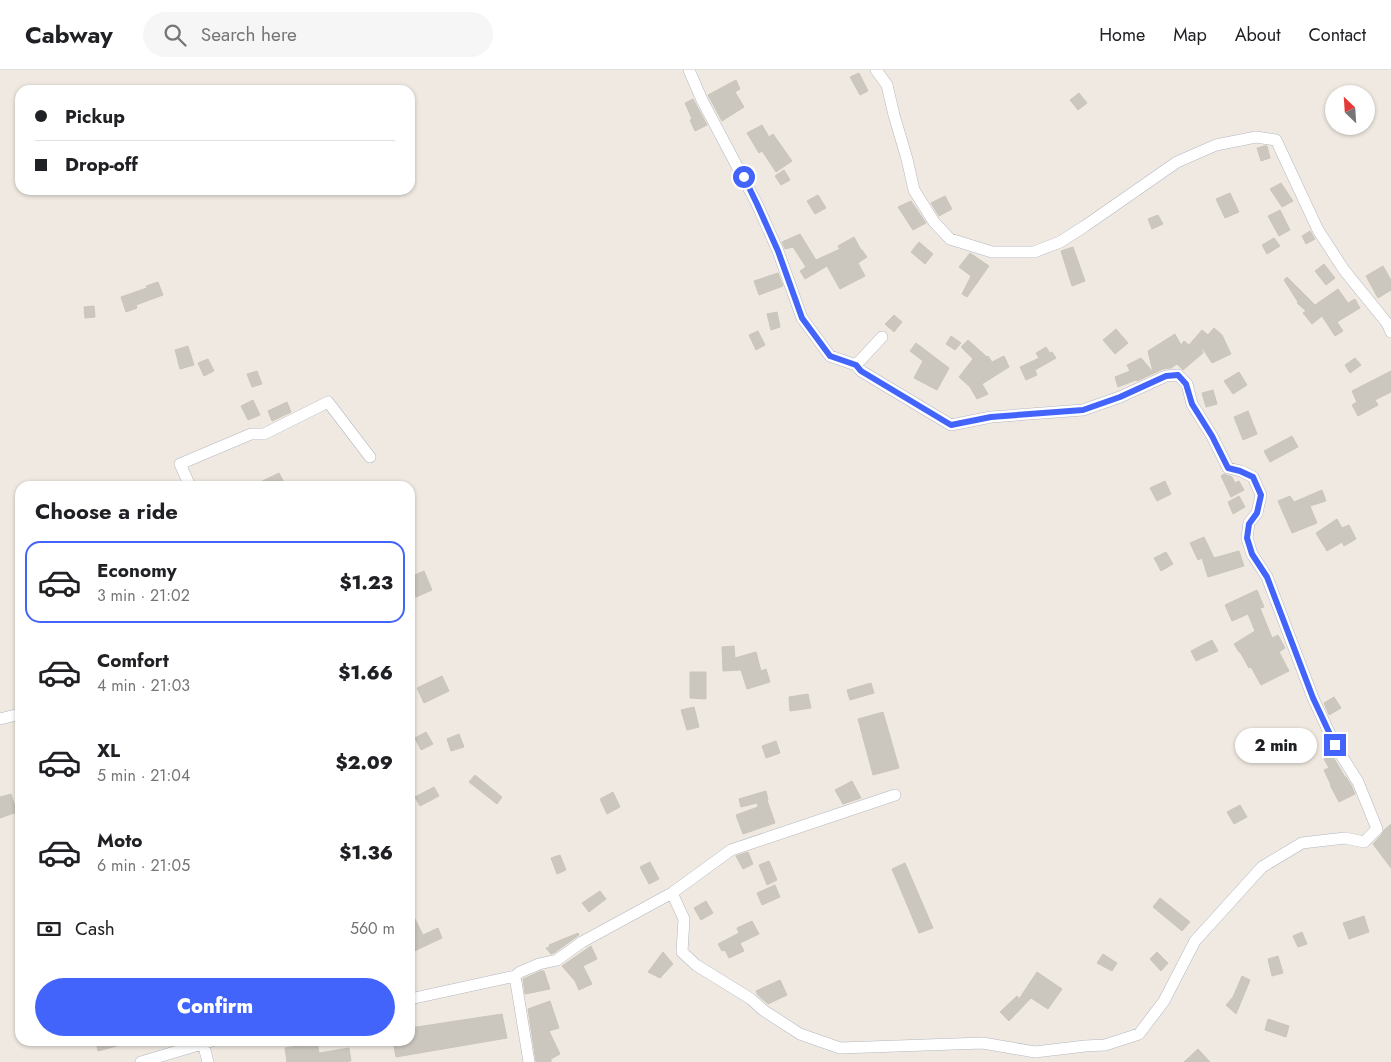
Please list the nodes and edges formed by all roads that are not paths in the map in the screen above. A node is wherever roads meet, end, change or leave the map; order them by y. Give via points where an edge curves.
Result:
1 (689, 70) edge
2 (876, 70) edge
3 (1391, 332) edge
4 (882, 337) dead end
5 (856, 365) junction
6 (370, 457) dead end
7 (188, 481) edge
8 (15, 715) edge
9 (0, 719) edge
10 (895, 795) dead end
11 (672, 893) junction
12 (515, 976) junction
13 (415, 998) edge
14 (195, 1046) edge
15 (208, 1046) edge
16 (141, 1062) edge
17 (208, 1062) edge
18 (529, 1062) edge

1 - 5 street via 757,204 802,318 830,356
2 - 3 street via 888,85 914,190 934,222 950,239 992,252 1034,252 1060,242 1177,162 1216,145 1256,136 1276,140 1318,230
4 - 5 street
5 - 11 street via 951,425 991,417 1083,410 1166,376 1178,375 1186,384 1192,404 1228,468 1253,477 1261,495 1257,513 1249,524 1247,538 1252,554 1267,577 1313,698 1335,745 1358,782 1377,829 1364,842 1345,838 1302,843 1262,867 1195,941 1164,1001 1139,1034 1105,1045 1035,1052 984,1043 840,1048 800,1034 696,965 682,952 684,919
6 - 7 street via 328,402 264,434 251,434 180,464
8 - 9 street
10 - 11 street via 731,850
11 - 12 street via 582,942 557,960 539,964
12 - 13 street
12 - 18 street
14 - 16 street
15 - 17 street

